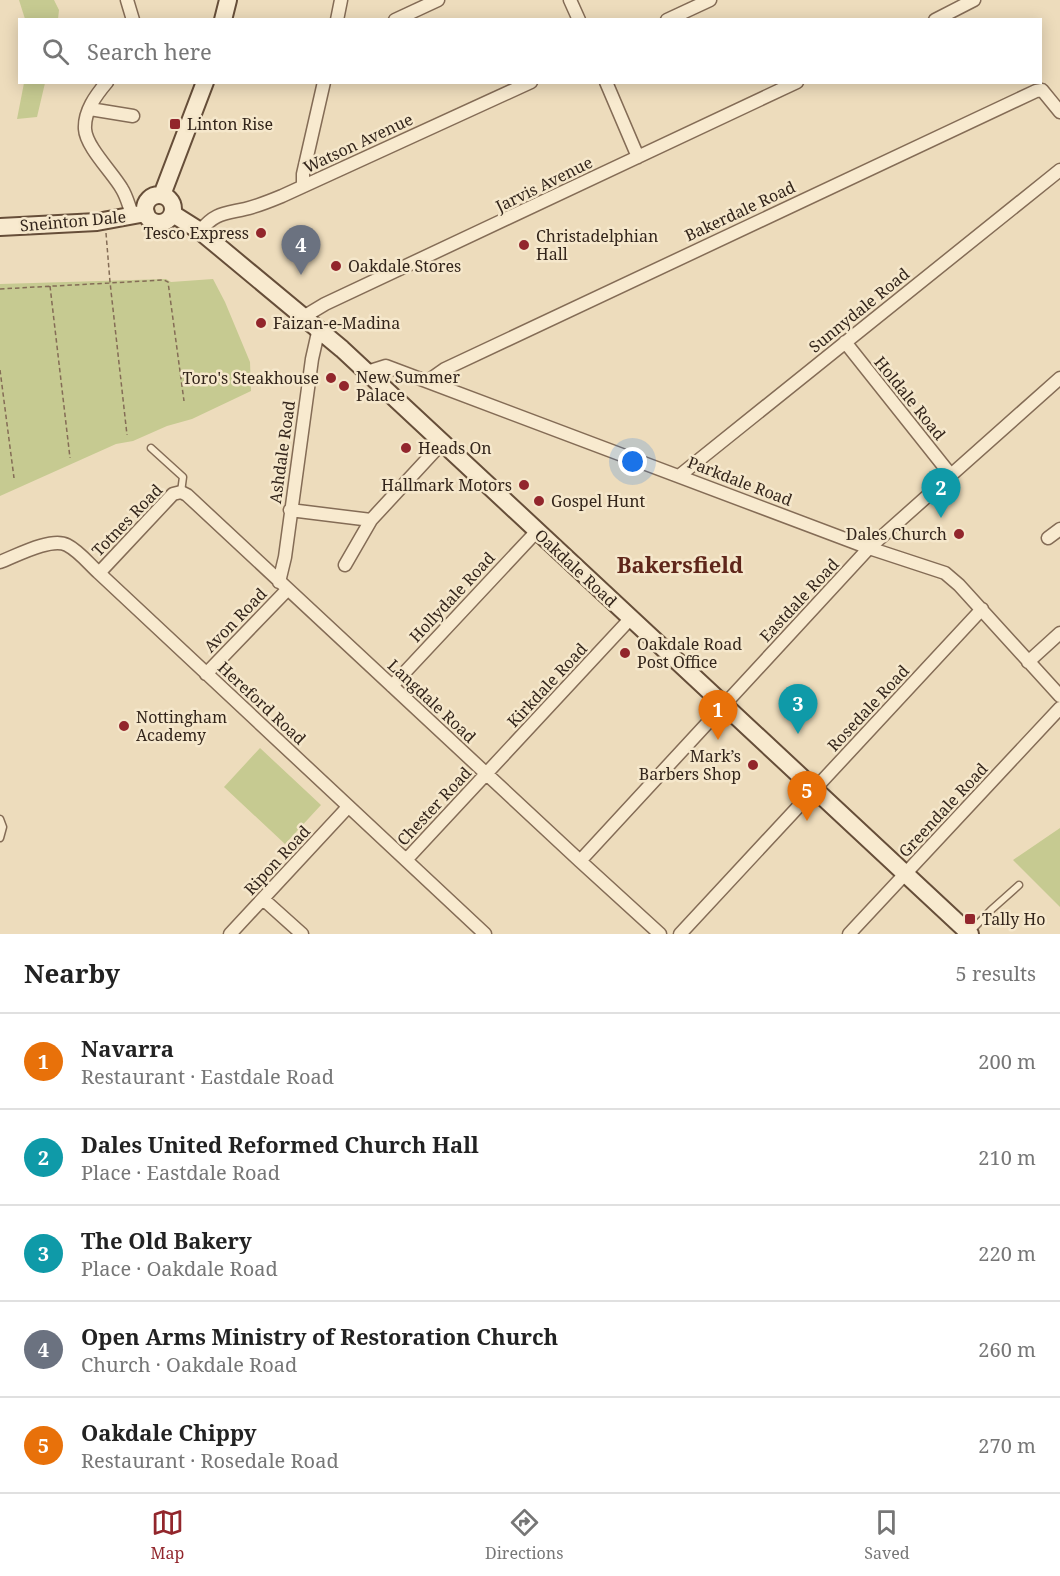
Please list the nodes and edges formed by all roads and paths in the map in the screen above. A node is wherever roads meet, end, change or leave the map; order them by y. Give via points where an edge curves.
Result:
1 (127, 0) edge
2 (228, 0) edge
3 (341, 0) edge
4 (438, 0) edge
5 (570, 0) edge
6 (710, 0) edge
7 (974, 0) edge
8 (690, 4) edge
9 (132, 18) edge
10 (224, 18) edge
11 (337, 18) edge
12 (399, 18) edge
13 (578, 18) edge
14 (671, 18) edge
15 (939, 18) edge
16 (105, 84) edge
17 (204, 84) edge
18 (324, 84) edge
19 (527, 84) edge
20 (607, 84) edge
21 (793, 84) edge
22 (90, 109) junction
23 (1060, 112) edge
24 (133, 116) dead end
25 (638, 157) junction
26 (1060, 170) edge
27 (303, 186) junction
28 (162, 195) junction
29 (139, 214) junction
30 (173, 214) junction
31 (105, 221) junction
32 (0, 227) edge
33 (200, 231) junction
34 (110, 282) junction
35 (51, 286) junction
36 (0, 289) edge
37 (305, 316) junction
38 (319, 328) junction
39 (845, 342) junction
40 (0, 370) edge
41 (367, 372) junction
42 (1060, 378) edge
43 (428, 381) junction
44 (184, 401) dead end
45 (127, 435) dead end
46 (443, 442) junction
47 (152, 448) dead end
48 (70, 458) dead end
49 (950, 474) junction
50 (679, 476) junction
51 (14, 478) dead end
52 (180, 492) junction
53 (290, 510) junction
54 (371, 520) junction
55 (1060, 529) edge
56 (537, 531) junction
57 (1048, 538) dead end
58 (869, 548) junction
59 (0, 562) edge
60 (345, 565) dead end
61 (99, 573) junction
62 (283, 586) junction
63 (982, 609) junction
64 (631, 618) junction
65 (1060, 633) edge
66 (1028, 662) junction
67 (206, 674) junction
68 (392, 686) junction
69 (1060, 696) edge
70 (724, 706) junction
71 (1060, 708) edge
72 (487, 775) junction
73 (815, 790) junction
74 (348, 807) junction
75 (0, 819) edge
76 (0, 838) edge
77 (406, 860) junction
78 (580, 861) junction
79 (906, 875) junction
80 (1019, 885) dead end
81 (263, 899) junction
82 (230, 934) edge
83 (302, 934) edge
84 (485, 934) edge
85 (660, 934) edge
86 (680, 934) edge
87 (849, 934) edge
88 (969, 934) edge

1 - 9 street
2 - 10 street
3 - 11 street
4 - 12 street
5 - 13 street
6 - 8 street
7 - 15 street
8 - 14 street
16 - 22 street
17 - 28 street
18 - 27 street
19 - 27 street, Watson Avenue
20 - 25 street
21 - 25 street, Jarvis Avenue
22 - 24 street
22 - 29 street via 85,129 90,142
23 - 43 street, Bakerdale Road via 1042,90 1036,91 445,369
25 - 37 street, Jarvis Avenue
26 - 39 street, Sunnydale Road
27 - 33 street, Watson Avenue via 254,207 219,214
28 - 29 street, Sneinton Dale via 147,202
28 - 30 street via 173,204
29 - 30 street, Sneinton Dale via 159,224
29 - 31 street, Sneinton Dale
30 - 33 street, Oakdale Road
31 - 32 street, Sneinton Dale
31 - 34 path
33 - 37 street, Oakdale Road
34 - 35 path
34 - 44 path via 168,282
34 - 45 path
35 - 36 path
35 - 48 path
37 - 38 street, Oakdale Road
38 - 41 street, Oakdale Road
38 - 53 street, Ashdale Road
39 - 49 street, Holdale Road
39 - 50 street, Sunnydale Road
40 - 51 path
41 - 43 street, Parkdale Road via 386,366
41 - 46 street, Oakdale Road
42 - 49 street, Eastdale Road
43 - 50 street, Parkdale Road
46 - 54 street
46 - 56 street, Oakdale Road
47 - 52 lane via 183,477
49 - 58 street, Eastdale Road
50 - 58 street, Parkdale Road
52 - 61 street, Totnes Road
52 - 62 street, Langdale Road
53 - 54 street
53 - 62 street, Ashdale Road
54 - 60 street
55 - 57 street
56 - 64 street, Oakdale Road
56 - 68 street, Hollydale Road
58 - 63 street, Parkdale Road via 945,573
58 - 70 street, Eastdale Road
59 - 61 street, Hereford Road via 54,543 66,544
61 - 67 street, Hereford Road
62 - 67 street, Avon Road
62 - 68 street, Langdale Road
63 - 66 street, Parkdale Road
63 - 73 street, Rosedale Road
64 - 70 street, Oakdale Road
64 - 72 street, Kirkdale Road
65 - 66 street
66 - 69 street, Parkdale Road
67 - 74 street, Hereford Road
68 - 72 street, Langdale Road
70 - 73 street, Oakdale Road
70 - 78 street, Eastdale Road
71 - 79 street, Greendale Road
72 - 77 street, Chester Road
72 - 78 street, Langdale Road
73 - 79 street, Oakdale Road
73 - 86 street, Rosedale Road
74 - 77 street, Hereford Road
74 - 81 street, Ripon Road
75 - 76 lane
77 - 84 street, Hereford Road
78 - 85 street, Langdale Road
79 - 87 street, Greendale Road
79 - 88 street, Oakdale Road
80 - 88 lane
81 - 82 street, Ripon Road
81 - 83 street

